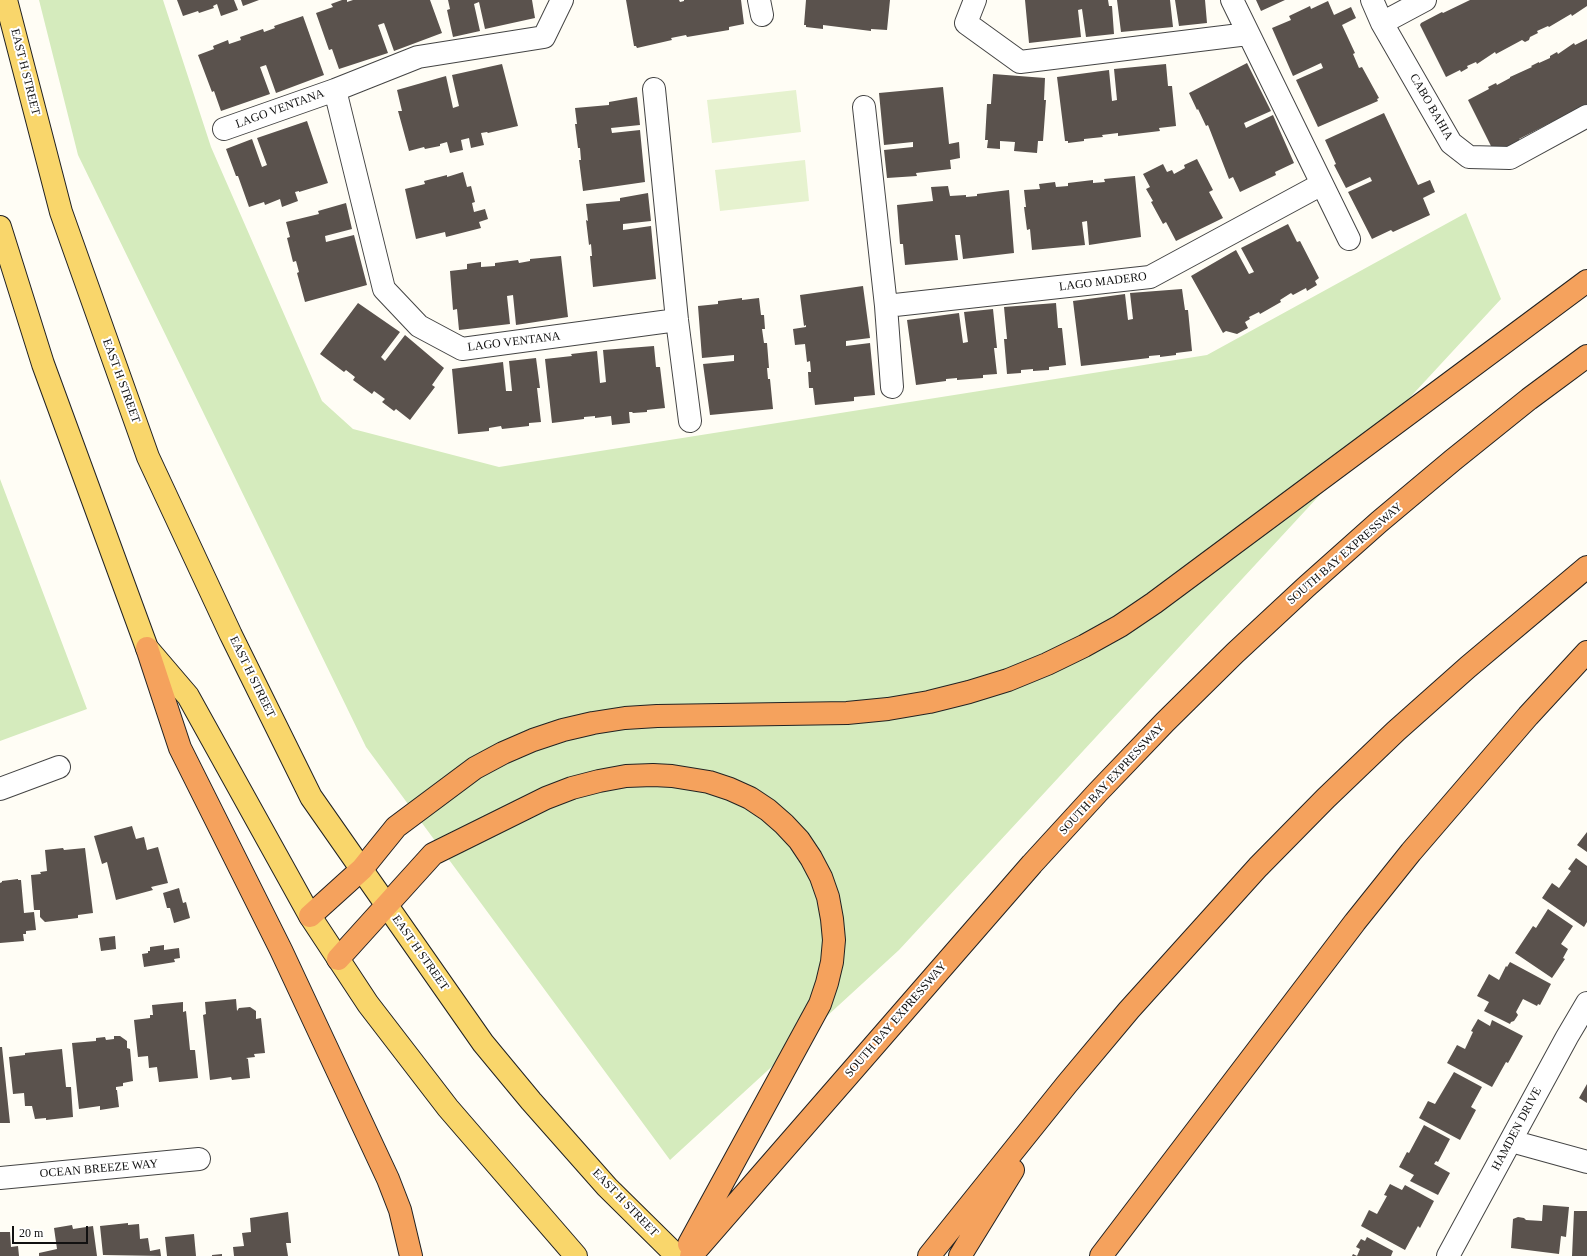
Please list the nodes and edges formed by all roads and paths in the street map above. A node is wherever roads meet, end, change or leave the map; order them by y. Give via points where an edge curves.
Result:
1 (6, 0) edge
2 (562, 0) edge
3 (975, 0) edge
4 (1232, 0) edge
5 (1372, 0) edge
6 (1425, 0) edge
7 (1382, 23) junction
8 (1248, 34) junction
9 (654, 89) dead end
10 (335, 90) junction
11 (864, 107) dead end
12 (1587, 116) edge
13 (224, 129) dead end
14 (1322, 184) junction
15 (0, 227) edge
16 (1349, 240) dead end
17 (1587, 281) edge
18 (886, 306) junction
19 (677, 320) junction
20 (1587, 356) edge
21 (892, 387) dead end
22 (690, 421) dead end
23 (1587, 567) edge
24 (147, 648) junction
25 (1587, 652) edge
26 (59, 767) dead end
27 (0, 789) edge
28 (362, 869) junction
29 (387, 905) junction
30 (310, 916) junction
31 (338, 959) junction
32 (1587, 1003) edge
33 (1067, 1084) junction
34 (1511, 1141) junction
35 (199, 1159) dead end
36 (1587, 1162) edge
37 (0, 1178) edge
38 (411, 1256) edge
39 (576, 1256) edge
40 (677, 1256) edge
41 (682, 1256) edge
42 (691, 1256) edge
43 (929, 1256) edge
44 (960, 1256) edge
45 (1101, 1256) edge
46 (1448, 1256) edge

1 - 28 main road, EAST H STREET via 61,212 148,457 231,636 311,797
2 - 10 street, LAGO VENTANA via 544,37 418,58
3 - 8 street via 966,23 1020,62
4 - 8 street
5 - 7 street, CABO BAHIA
6 - 7 street
7 - 12 street, CABO BAHIA via 1451,144 1469,157 1510,158
8 - 14 street
9 - 19 street
10 - 13 street, LAGO VENTANA
10 - 19 street, LAGO VENTANA via 384,289 419,326 462,348
11 - 18 street
14 - 16 street
14 - 18 street, LAGO MADERO via 1150,277
15 - 24 main road via 43,364
17 - 28 highway via 1154,602 1120,626 1084,646 1008,680 929,702 888,709 847,713 625,718 563,730 518,746 475,768 396,827
18 - 21 street
19 - 22 street
20 - 42 highway, SOUTH BAY EXPRESSWAY via 1465,450 1379,522 1251,638 1165,722 1032,864
23 - 33 highway via 1468,667 1326,798 1193,938
24 - 30 main road via 188,696
24 - 38 highway via 180,748 281,950 388,1179 400,1210
25 - 45 highway via 1469,783 1406,858
26 - 27 street
28 - 29 main road, EAST H STREET
28 - 30 highway
29 - 31 highway
29 - 40 main road, EAST H STREET via 492,1055 607,1187
29 - 41 highway via 433,854 546,798 572,788 626,776 654,775 691,779 730,789 768,810 799,840 821,877 828,897 833,947 827,983 820,1004
30 - 31 main road
31 - 39 main road via 368,1004 448,1108
32 - 34 street, HAMDEN DRIVE
33 - 43 highway
33 - 44 highway
34 - 36 street
34 - 46 street, HAMDEN DRIVE
35 - 37 street, OCEAN BREEZE WAY

